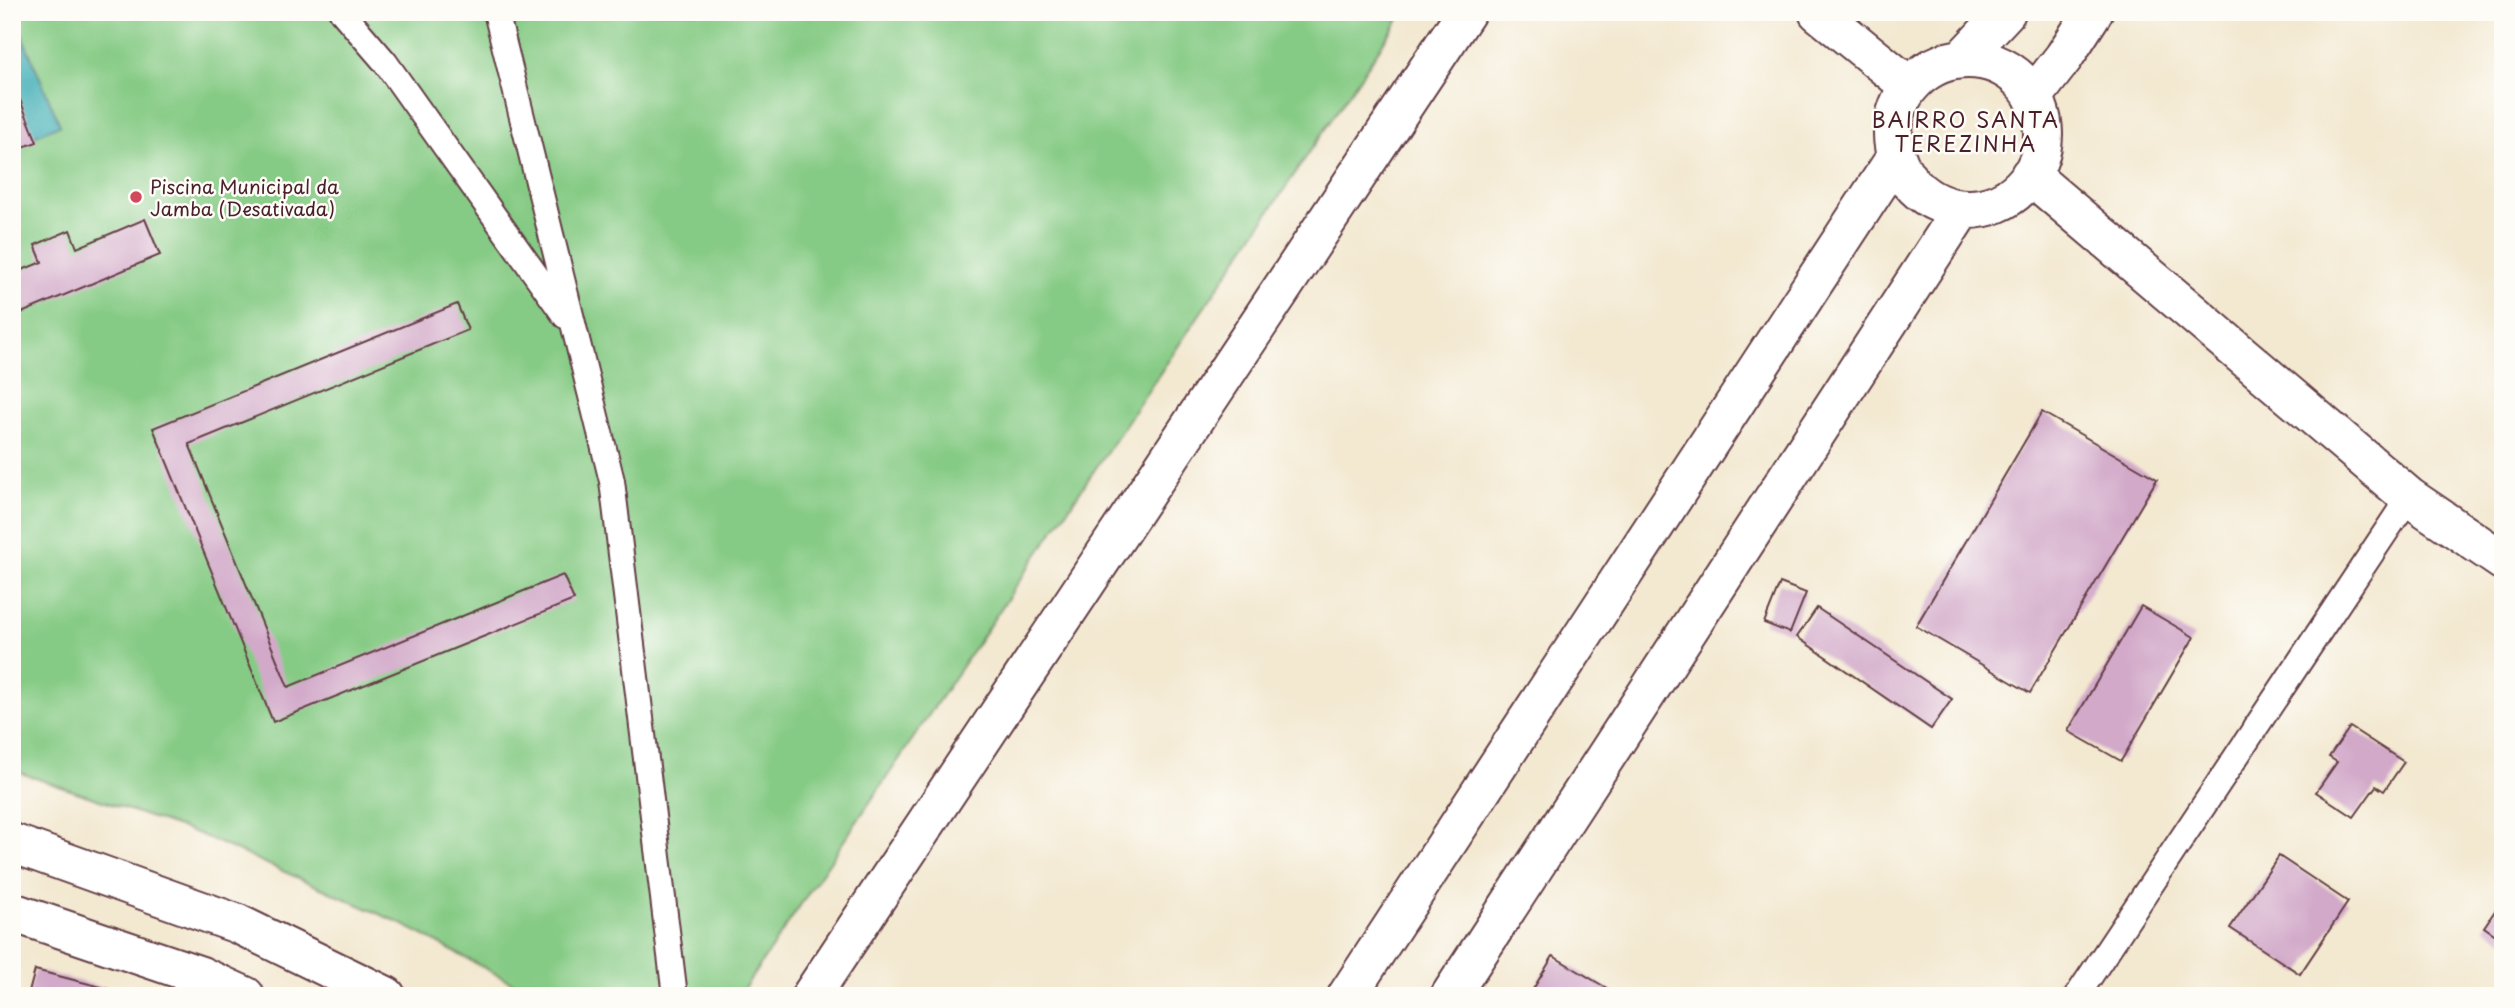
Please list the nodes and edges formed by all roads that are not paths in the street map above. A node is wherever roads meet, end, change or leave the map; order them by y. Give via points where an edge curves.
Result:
1 (342, 12) edge
2 (496, 12) edge
3 (1466, 12) edge
4 (1818, 12) edge
5 (2006, 12) edge
6 (2093, 12) edge
7 (1962, 60) junction
8 (1909, 86) junction
9 (2033, 97) junction
10 (1896, 157) junction
11 (2030, 175) junction
12 (1962, 209) junction
13 (574, 329) junction
14 (2409, 497) junction
15 (2503, 561) edge
16 (12, 843) edge
17 (12, 912) edge
18 (245, 996) edge
19 (386, 996) edge
20 (675, 996) edge
21 (811, 996) edge
22 (1347, 996) edge
23 (1450, 996) edge
24 (2077, 996) edge

1 - 13 lane via 385,62
2 - 13 lane
3 - 21 street
4 - 8 street
5 - 7 street
6 - 9 street
7 - 8 street via 1941,64
7 - 9 street via 2003,68
8 - 10 street via 1896,111
9 - 11 street via 2043,136
10 - 12 street via 1921,193
10 - 22 street
11 - 12 street via 2000,201
11 - 14 street
12 - 23 street
13 - 20 lane via 612,481
14 - 15 street
14 - 24 lane
16 - 19 street via 238,924
17 - 18 street via 201,976

